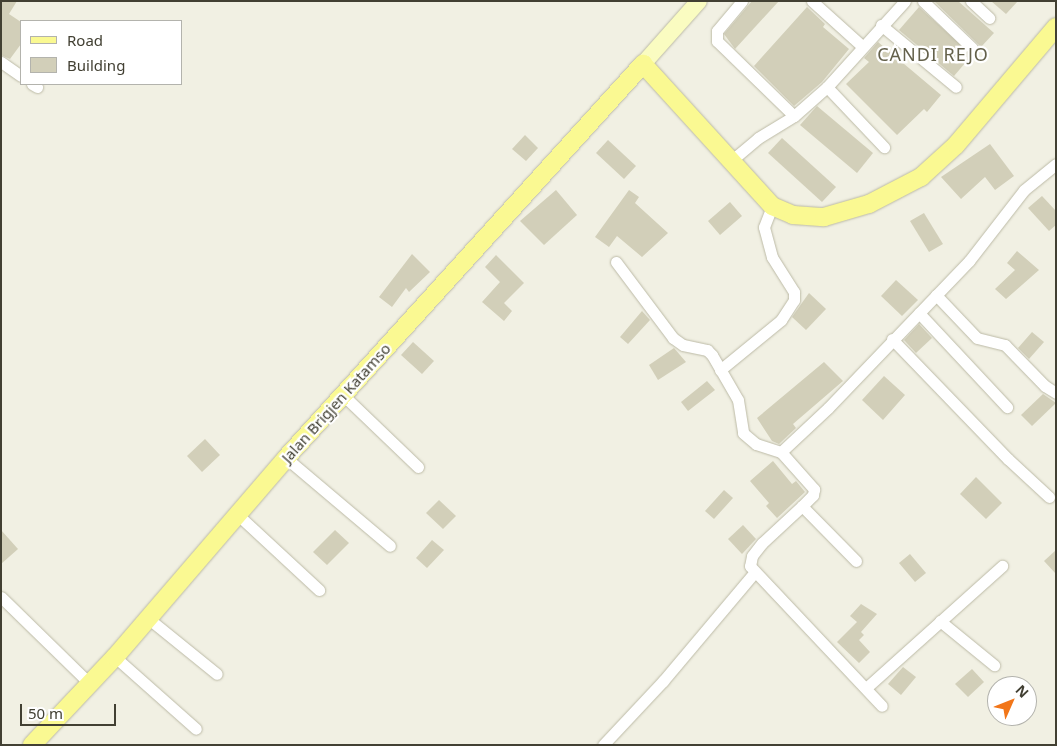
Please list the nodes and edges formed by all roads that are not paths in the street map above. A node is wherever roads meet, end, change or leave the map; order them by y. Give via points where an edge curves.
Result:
1 (699, 1) edge
2 (742, 1) edge
3 (812, 1) edge
4 (923, 1) edge
5 (971, 1) edge
6 (897, 4) edge
7 (989, 18) dead end
8 (881, 25) junction
9 (1055, 28) edge
10 (862, 46) junction
11 (972, 48) dead end
12 (1, 62) edge
13 (643, 64) junction
14 (20, 75) edge
15 (827, 87) junction
16 (956, 87) dead end
17 (794, 116) junction
18 (884, 147) dead end
19 (732, 160) junction
20 (1056, 164) edge
21 (772, 206) junction
22 (616, 262) dead end
23 (936, 295) junction
24 (919, 313) junction
25 (892, 339) junction
26 (720, 370) junction
27 (1056, 393) edge
28 (343, 395) junction
29 (1007, 407) dead end
30 (781, 452) junction
31 (286, 458) junction
32 (418, 467) dead end
33 (1050, 497) dead end
34 (802, 506) junction
35 (237, 514) junction
36 (390, 546) dead end
37 (856, 561) dead end
38 (1002, 566) dead end
39 (754, 573) junction
40 (319, 590) dead end
41 (1, 597) edge
42 (149, 619) junction
43 (940, 621) junction
44 (115, 657) junction
45 (994, 665) dead end
46 (217, 674) dead end
47 (90, 684) junction
48 (866, 688) junction
49 (882, 706) dead end
50 (196, 729) dead end
51 (32, 745) edge
52 (603, 745) edge

1 - 13 street
2 - 17 street via 717,31 717,41
3 - 10 street
4 - 11 street
5 - 7 street
6 - 8 street
8 - 10 street
8 - 16 street
9 - 21 main road via 956,145 921,177 869,204 824,217 793,215
10 - 15 street
12 - 14 street
13 - 19 main road
13 - 28 main road, Jalan Brigjen Katamso
15 - 17 street
15 - 18 street
17 - 19 street via 758,138
19 - 21 main road
20 - 23 street via 1024,190 969,261
21 - 26 street via 764,227 772,257 794,292 794,300 781,320
22 - 26 street via 673,338 683,345 707,350
23 - 24 street
23 - 27 street via 977,338 1005,345
24 - 25 street
24 - 29 street
25 - 30 street via 828,408
25 - 33 street via 1008,459
26 - 30 street via 738,400 743,433 756,444
28 - 31 main road, Jalan Brigjen Katamso
28 - 32 street
30 - 34 street via 814,489 813,495
31 - 35 main road, Jalan Brigjen Katamso
31 - 36 street
34 - 37 street
34 - 39 street via 752,556 750,566
35 - 40 street
35 - 42 main road, Jalan Brigjen Katamso
38 - 43 street
39 - 48 street
39 - 52 street via 663,681
41 - 47 street
42 - 44 main road, Jalan Brigjen Katamso
42 - 46 street
43 - 45 street
43 - 48 street
44 - 47 main road, Jalan Brigjen Katamso
44 - 50 street
47 - 51 main road, Jalan Brigjen Katamso
48 - 49 street

